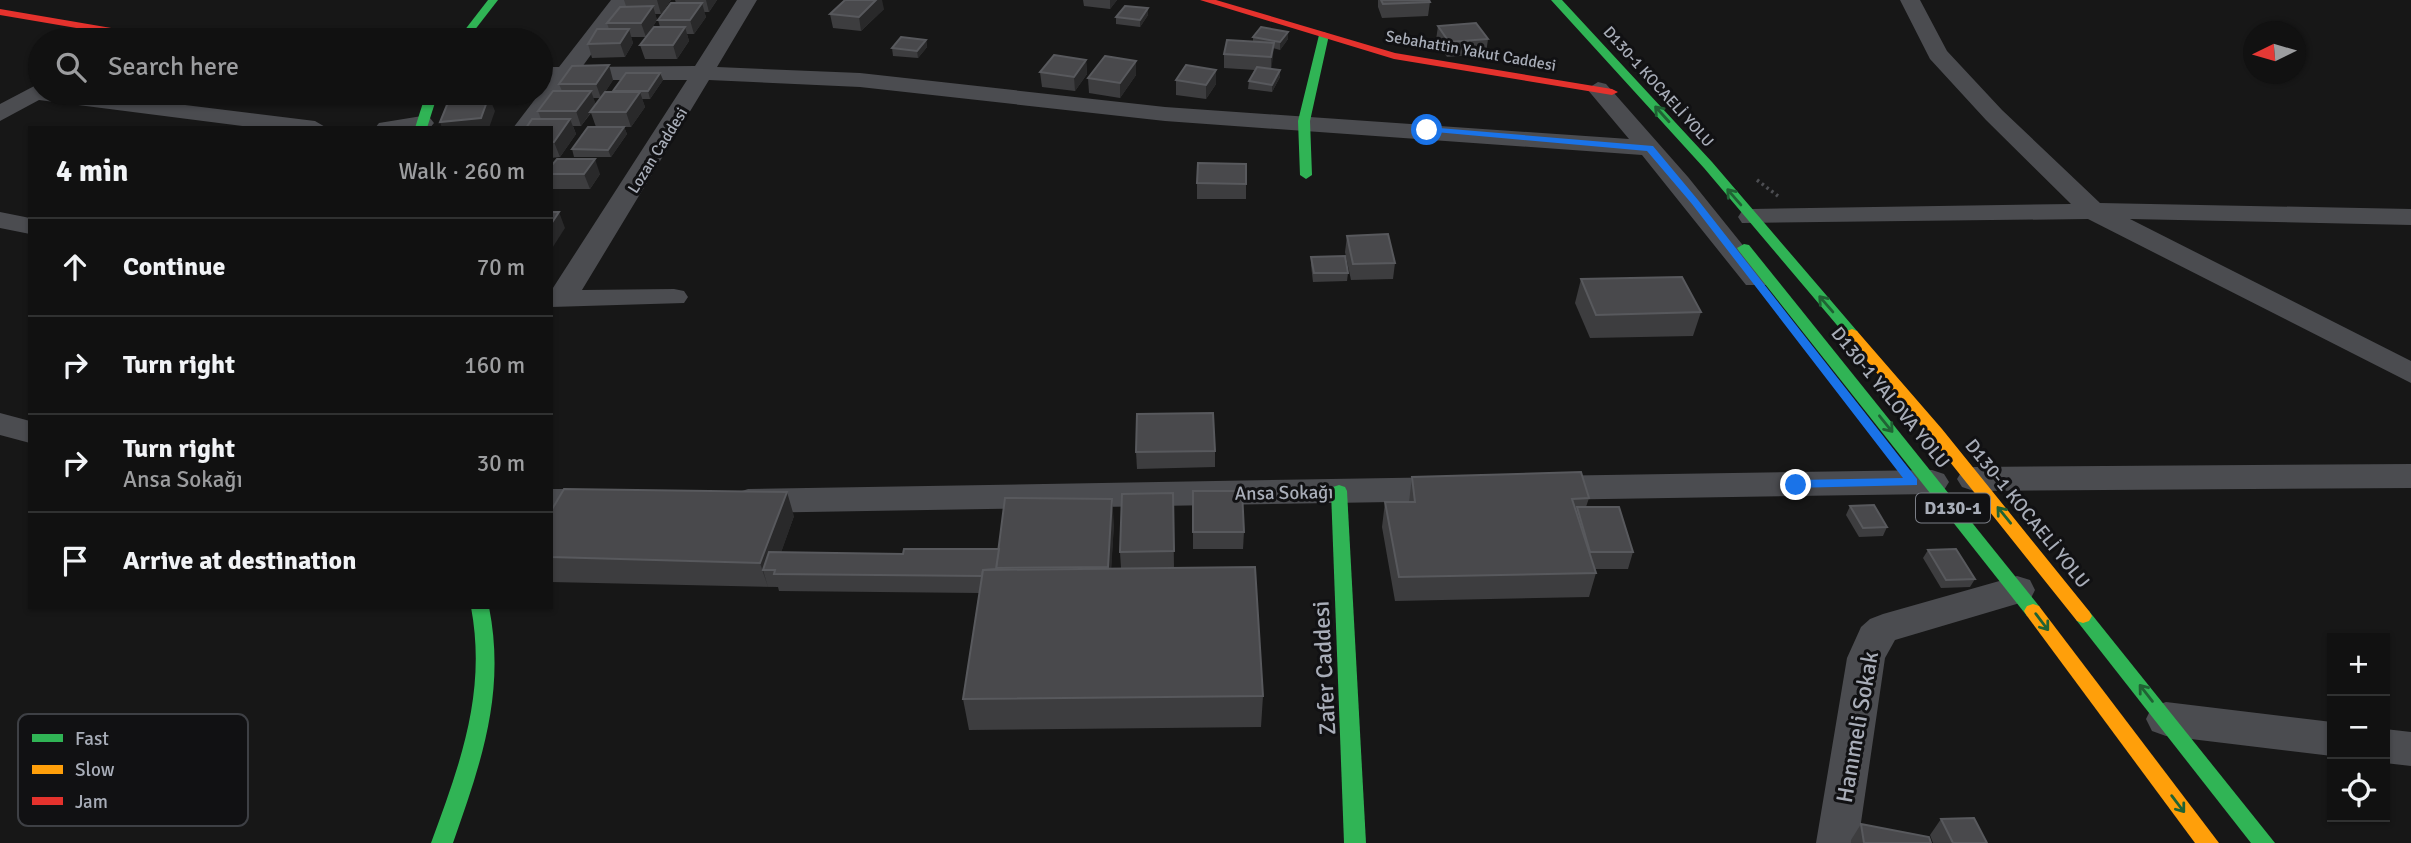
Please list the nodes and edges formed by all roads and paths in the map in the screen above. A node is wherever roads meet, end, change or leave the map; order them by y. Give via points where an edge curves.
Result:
1 (493, 0) edge
2 (621, 0) edge
3 (747, 0) edge
4 (1205, 0) edge
5 (1556, 0) edge
6 (1910, 0) edge
7 (0, 12) edge
8 (79, 28) edge
9 (471, 28) edge
10 (1324, 35) junction
11 (553, 73) edge
12 (705, 73) junction
13 (553, 74) edge
14 (1602, 85) junction
15 (28, 97) edge
16 (142, 105) edge
17 (428, 105) edge
18 (537, 105) edge
19 (0, 114) edge
20 (1304, 121) junction
21 (422, 125) edge
22 (299, 126) edge
23 (527, 126) edge
24 (1650, 148) junction
25 (1306, 175) dead end
26 (1751, 175) dead end
27 (1778, 196) dead end
28 (2093, 211) junction
29 (2411, 216) edge
30 (1751, 217) junction
31 (0, 220) edge
32 (28, 226) edge
33 (674, 297) dead end
34 (557, 298) edge
35 (2411, 373) edge
36 (0, 424) edge
37 (28, 431) edge
38 (2411, 476) edge
39 (1974, 479) junction
40 (1923, 482) junction
41 (1339, 491) junction
42 (553, 501) edge
43 (634, 501) edge
44 (718, 501) edge
45 (2017, 590) junction
46 (481, 609) edge
47 (2166, 719) junction
48 (2327, 739) edge
49 (2390, 747) edge
50 (2411, 749) edge
51 (442, 843) edge
52 (1354, 843) edge
53 (1837, 843) edge
54 (2208, 843) edge
55 (2264, 843) edge

1 - 9 main road
2 - 11 street
3 - 12 street, Lozan Caddesi
4 - 10 main road, Sebahattin Yakut Caddesi
30 -> 5 main road, D130-1 KOCAELİ YOLU / D130-1
6 - 28 street via 1938,54
7 - 8 main road
10 - 14 main road, Sebahattin Yakut Caddesi via 1417,61
10 - 20 main road
12 - 13 street
12 - 20 street via 860,80 1165,114
12 - 34 street, Lozan Caddesi
14 - 24 street
14 -> 40 main road, D130-1 YALOVA YOLU / D130-1 via 1677,167
15 - 19 street
16 - 22 street
17 - 21 main road
18 - 23 street
20 - 24 street
20 - 25 main road
24 - 40 street
26 - 27 path
28 - 29 street
28 - 30 street
28 - 35 street
39 -> 30 main road, D130-1 KOCAELİ YOLU / D130-1
31 - 32 street
33 - 34 street
36 - 37 street
38 - 39 street
47 -> 39 main road, D130-1 KOCAELİ YOLU / D130-1
40 - 41 street, Ansa Sokağı
40 - 45 main road, D130-1 YALOVA YOLU / D130-1
41 - 44 street, Ansa Sokağı
41 - 52 main road, Zafer Caddesi
42 - 43 street
45 - 53 street, Hanımeli Sokak via 1883,629 1874,637 1866,658
45 -> 54 main road, D130-1 YALOVA YOLU / D130-1
46 - 51 main road via 487,674 471,763
47 - 48 street
47 - 55 main road, D130-1 KOCAELİ YOLU / D130-1
49 - 50 street

